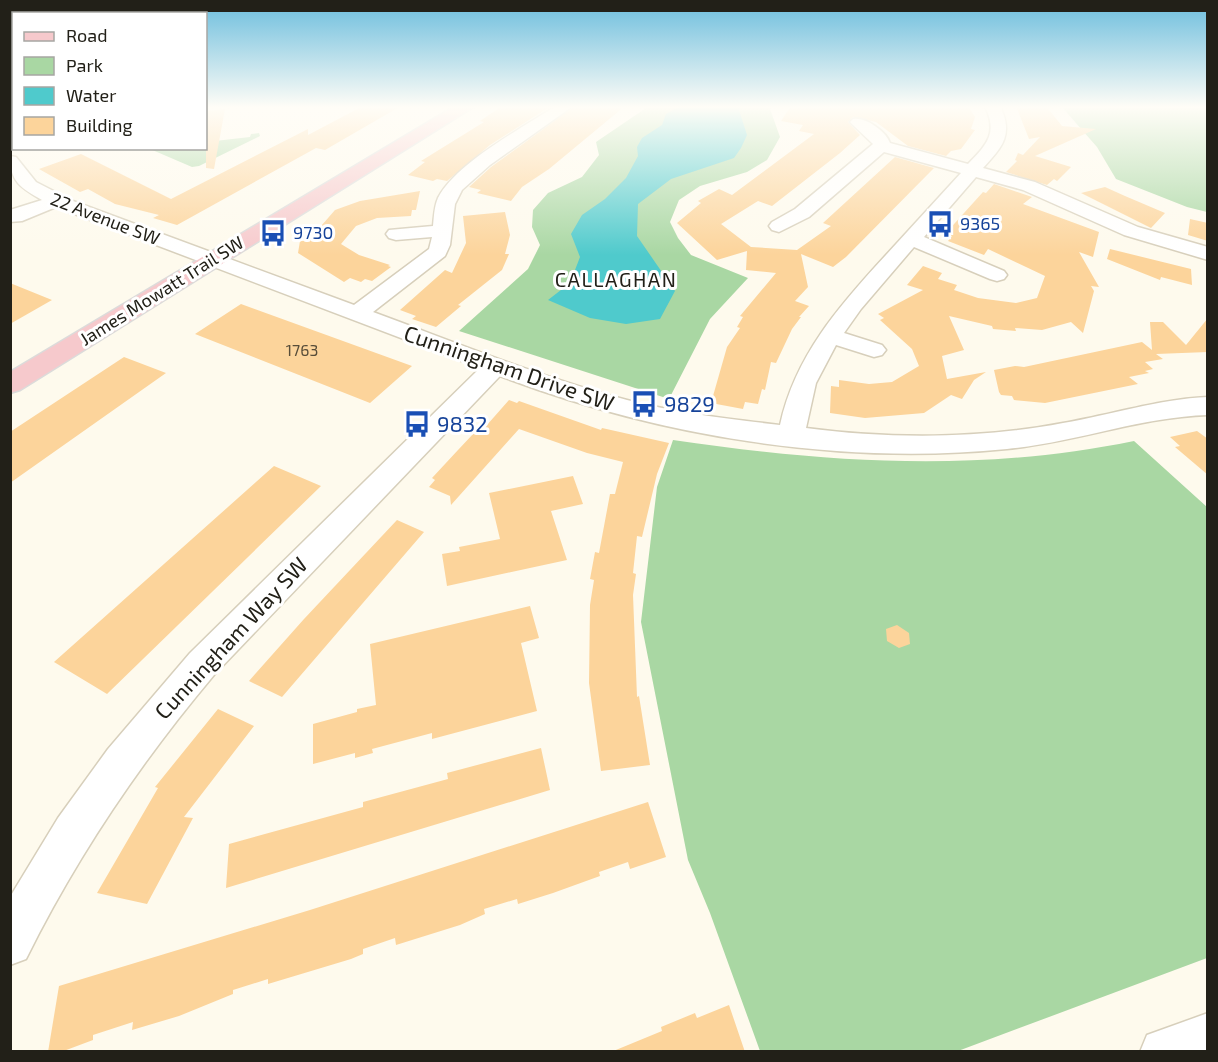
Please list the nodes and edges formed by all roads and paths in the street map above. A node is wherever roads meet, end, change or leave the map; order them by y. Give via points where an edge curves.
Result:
1 (366, 156) edge
2 (380, 156) edge
3 (496, 156) edge
4 (870, 156) edge
5 (918, 156) edge
6 (987, 156) edge
7 (10, 161) edge
8 (974, 170) junction
9 (56, 201) junction
10 (12, 217) edge
11 (779, 226) dead end
12 (442, 231) junction
13 (396, 234) dead end
14 (912, 239) junction
15 (1208, 254) edge
16 (203, 256) junction
17 (997, 275) dead end
18 (357, 314) junction
19 (830, 336) junction
20 (874, 350) dead end
21 (10, 360) edge
22 (496, 366) junction
23 (10, 384) edge
24 (1208, 406) edge
25 (791, 437) junction
26 (10, 943) edge
27 (1208, 1037) edge
28 (1164, 1052) edge

1 - 16 main road, James Mowatt Trail SW
2 - 16 main road, James Mowatt Trail SW
3 - 12 street via 458,183 444,205
4 - 11 street via 802,213
5 - 8 street
6 - 8 street
7 - 9 street, 22 Avenue SW via 30,186
8 - 14 street
8 - 15 street via 1048,193 1131,231
9 - 10 street
9 - 16 street, 22 Avenue SW
12 - 13 street
12 - 18 street via 440,247 432,258
14 - 17 street
14 - 19 street via 853,304
16 - 18 street, Cunningham Drive SW
16 - 21 main road, James Mowatt Trail SW
16 - 23 main road, James Mowatt Trail SW
18 - 22 street, Cunningham Drive SW
19 - 20 street
19 - 25 street via 804,382
22 - 25 street, Cunningham Drive SW via 629,409
22 - 26 street, Cunningham Way SW via 164,706 96,796
24 - 25 street, Cunningham Drive SW via 1183,407 1007,440 905,444
27 - 28 street

